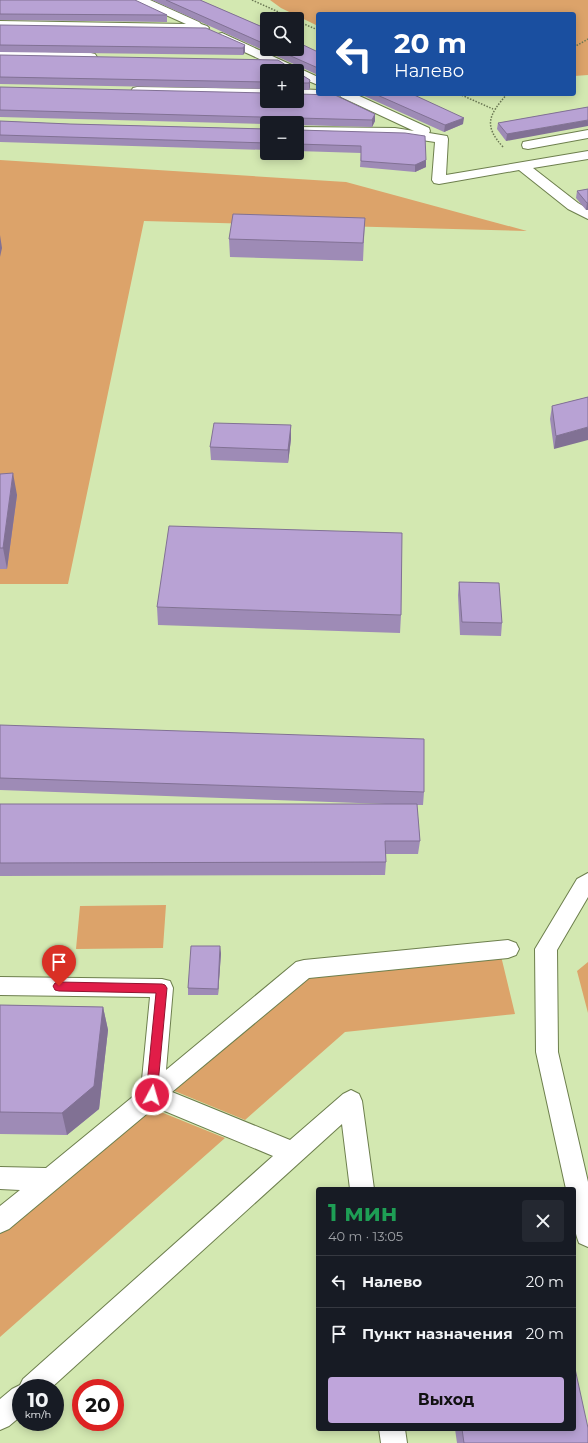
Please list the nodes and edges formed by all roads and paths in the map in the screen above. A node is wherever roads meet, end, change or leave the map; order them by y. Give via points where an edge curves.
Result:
1 (141, 0) edge
2 (252, 0) edge
3 (279, 12) edge
4 (0, 24) edge
5 (304, 24) edge
6 (203, 28) junction
7 (316, 29) edge
8 (588, 40) edge
9 (576, 46) edge
10 (0, 55) edge
11 (102, 57) edge
12 (242, 60) edge
13 (274, 61) junction
14 (281, 64) edge
15 (304, 75) edge
16 (316, 80) edge
17 (126, 90) edge
18 (260, 93) edge
19 (304, 94) edge
20 (316, 94) edge
21 (350, 96) edge
22 (464, 96) edge
23 (505, 96) edge
24 (493, 109) junction
25 (304, 130) edge
26 (588, 134) edge
27 (442, 139) junction
28 (528, 145) dead end
29 (588, 155) edge
30 (522, 166) junction
31 (588, 215) edge
32 (588, 882) edge
33 (508, 948) dead end
34 (0, 986) edge
35 (152, 1095) junction
36 (294, 1153) junction
37 (0, 1178) edge
38 (50, 1179) junction
39 (362, 1187) edge
40 (0, 1221) edge
41 (588, 1235) edge
42 (42, 1379) edge
43 (12, 1406) edge
44 (0, 1417) edge
45 (392, 1431) edge
46 (394, 1443) edge

1 - 6 lane
2 - 3 path
4 - 6 lane
5 - 7 path
6 - 13 lane
8 - 9 path
10 - 11 lane
12 - 13 lane
13 - 14 lane
15 - 16 lane
17 - 18 lane
19 - 20 lane
21 - 27 lane
22 - 24 path
23 - 24 path
24 - 30 path via 489,124 495,139
25 - 27 lane via 395,132
26 - 28 lane
27 - 30 lane via 439,180
29 - 30 lane
30 - 31 lane
32 - 41 lane via 546,949 546,957 547,1052
33 - 35 lane via 304,969
34 - 35 lane via 162,988
35 - 36 lane
35 - 38 lane
36 - 39 lane via 351,1101
36 - 42 lane
37 - 38 lane
38 - 40 lane
43 - 44 lane
45 - 46 lane

